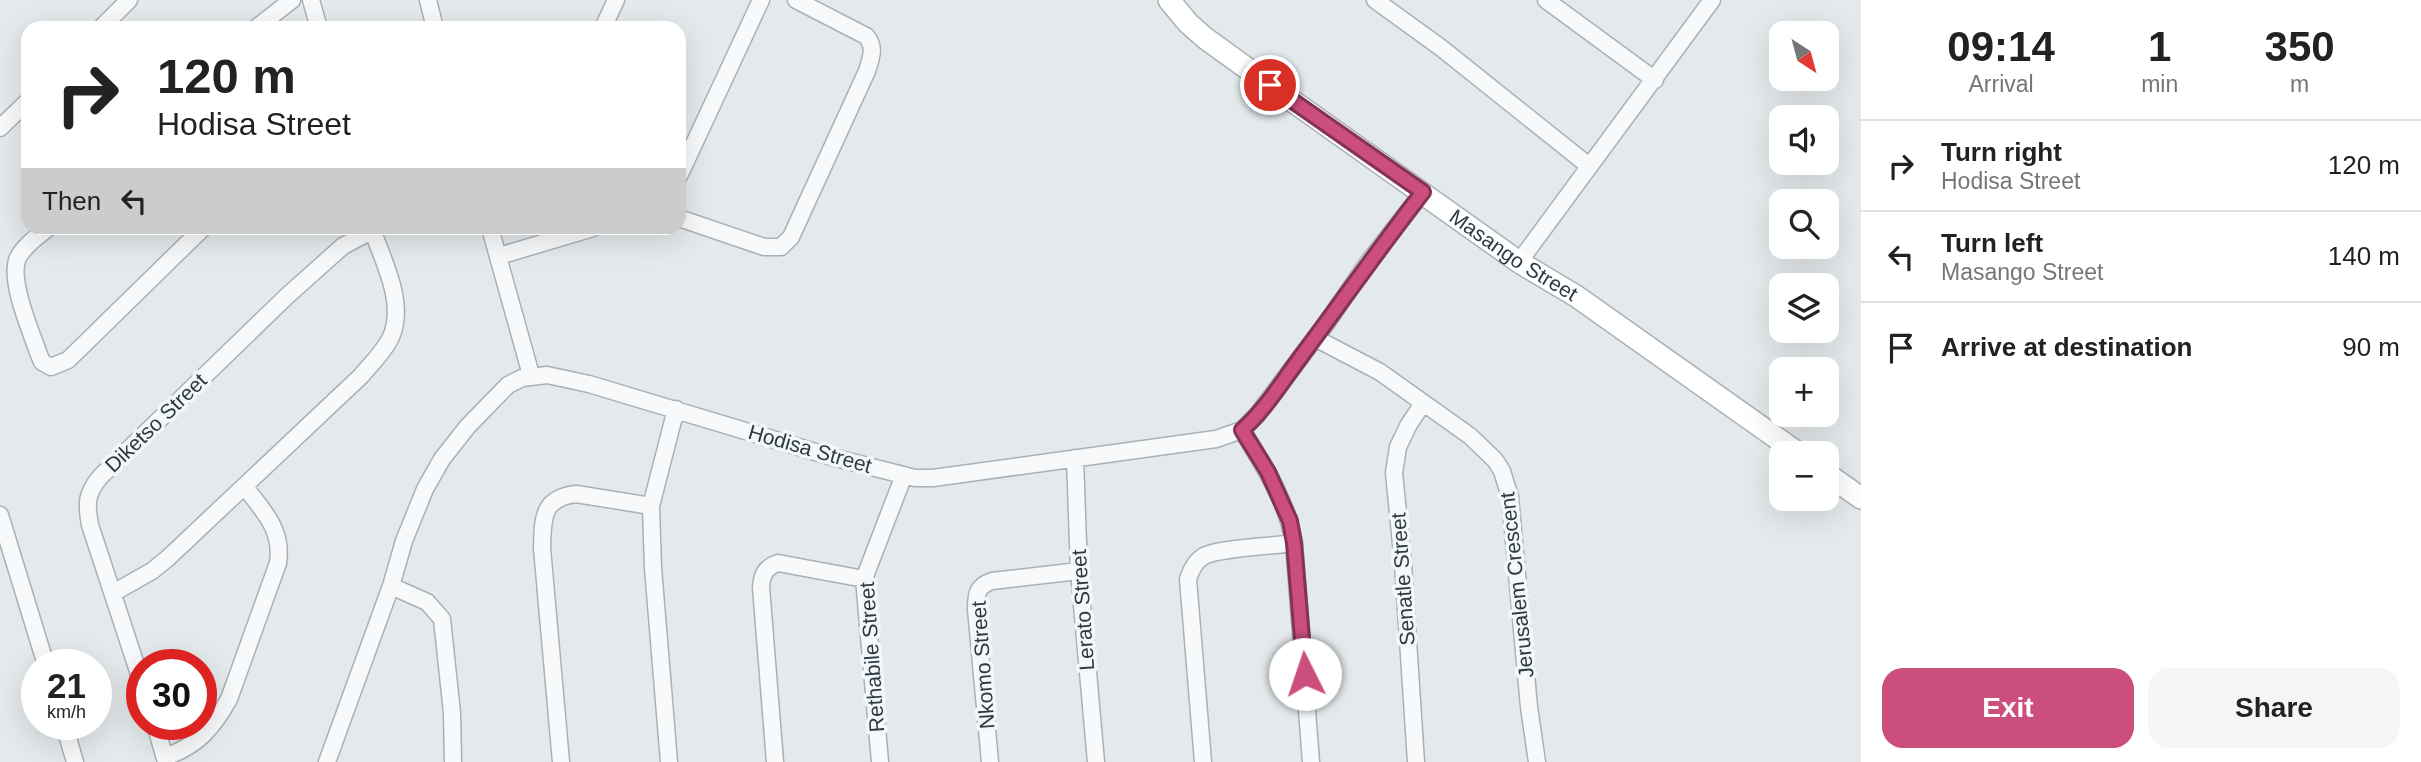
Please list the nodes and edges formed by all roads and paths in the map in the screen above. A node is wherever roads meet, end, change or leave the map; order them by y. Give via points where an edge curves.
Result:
1 (129, 0) edge
2 (292, 0) edge
3 (311, 0) edge
4 (428, 0) edge
5 (616, 0) edge
6 (761, 0) edge
7 (796, 0) edge
8 (1169, 0) edge
9 (1375, 0) edge
10 (1546, 0) edge
11 (1712, 0) edge
12 (108, 21) edge
13 (265, 21) edge
14 (317, 21) edge
15 (433, 21) edge
16 (606, 21) edge
17 (1655, 80) junction
18 (21, 108) edge
19 (0, 128) edge
20 (686, 161) edge
21 (1589, 166) junction
22 (1423, 192) junction
23 (686, 220) edge
24 (40, 235) edge
25 (197, 235) edge
26 (362, 235) edge
27 (376, 235) edge
28 (492, 235) edge
29 (570, 235) edge
30 (499, 256) junction
31 (1519, 262) junction
32 (1315, 338) junction
33 (531, 375) junction
34 (1423, 403) junction
35 (676, 409) junction
36 (1242, 430) junction
37 (1781, 441) edge
38 (1075, 458) junction
39 (904, 475) junction
40 (1839, 482) edge
41 (245, 486) junction
42 (1861, 498) edge
43 (651, 506) junction
44 (0, 515) edge
45 (1294, 543) junction
46 (1079, 571) junction
47 (864, 579) junction
48 (391, 586) junction
49 (113, 593) junction
50 (41, 649) edge
51 (131, 649) edge
52 (69, 740) edge
53 (160, 740) edge
54 (166, 760) edge
55 (75, 762) edge
56 (327, 762) edge
57 (453, 762) edge
58 (561, 762) edge
59 (669, 762) edge
60 (775, 762) edge
61 (880, 762) edge
62 (990, 762) edge
63 (1096, 762) edge
64 (1203, 762) edge
65 (1311, 762) edge
66 (1416, 762) edge
67 (1537, 762) edge

1 - 12 street
2 - 13 street
3 - 14 street
4 - 15 street
5 - 16 street
6 - 20 street
7 - 23 street via 866,36 873,49 791,237 781,247 764,247
8 - 22 street, Masango Street via 1205,38
9 - 21 street
10 - 17 street
11 - 17 street
17 - 21 street
18 - 19 street
21 - 31 street
22 - 31 street, Masango Street
22 - 32 street
24 - 25 street via 22,251 16,273 38,352 42,362 51,367 68,360
26 - 49 street, Diketso Street via 286,296 94,484 87,498 90,525
27 - 41 street via 395,297 397,316 391,338 360,376
28 - 30 street
29 - 30 street
30 - 33 street
31 - 37 street, Masango Street via 1576,296
32 - 34 street, Jerusalem Crescent via 1380,372
32 - 36 street
33 - 35 street, Hodisa Street via 589,384
33 - 48 street via 508,385 442,459 404,541
34 - 66 street, Senatle Street via 1398,447 1394,473
34 - 67 street, Jerusalem Crescent via 1470,436 1505,479
35 - 39 street, Hodisa Street
35 - 43 street
36 - 38 street, Hodisa Street via 1216,439
36 - 45 street via 1283,503
38 - 39 street, Hodisa Street via 933,478
38 - 46 street, Lerato Street
39 - 47 street, Rethabile Street
40 - 42 street
41 - 49 street via 152,571
41 - 54 street via 277,534 281,548 278,563 218,719 196,742
43 - 58 street via 576,494 554,502 543,518 541,548
43 - 59 street
44 - 50 street
45 - 64 street via 1214,553 1198,560 1190,571
45 - 65 street
46 - 62 street, Nkomo Street via 992,581 977,592
46 - 63 street, Lerato Street
47 - 60 street via 778,563 764,573 761,587
47 - 61 street, Rethabile Street
48 - 56 street
48 - 57 street via 427,602 442,619
49 - 51 street, Diketso Street
52 - 55 street
53 - 54 street

